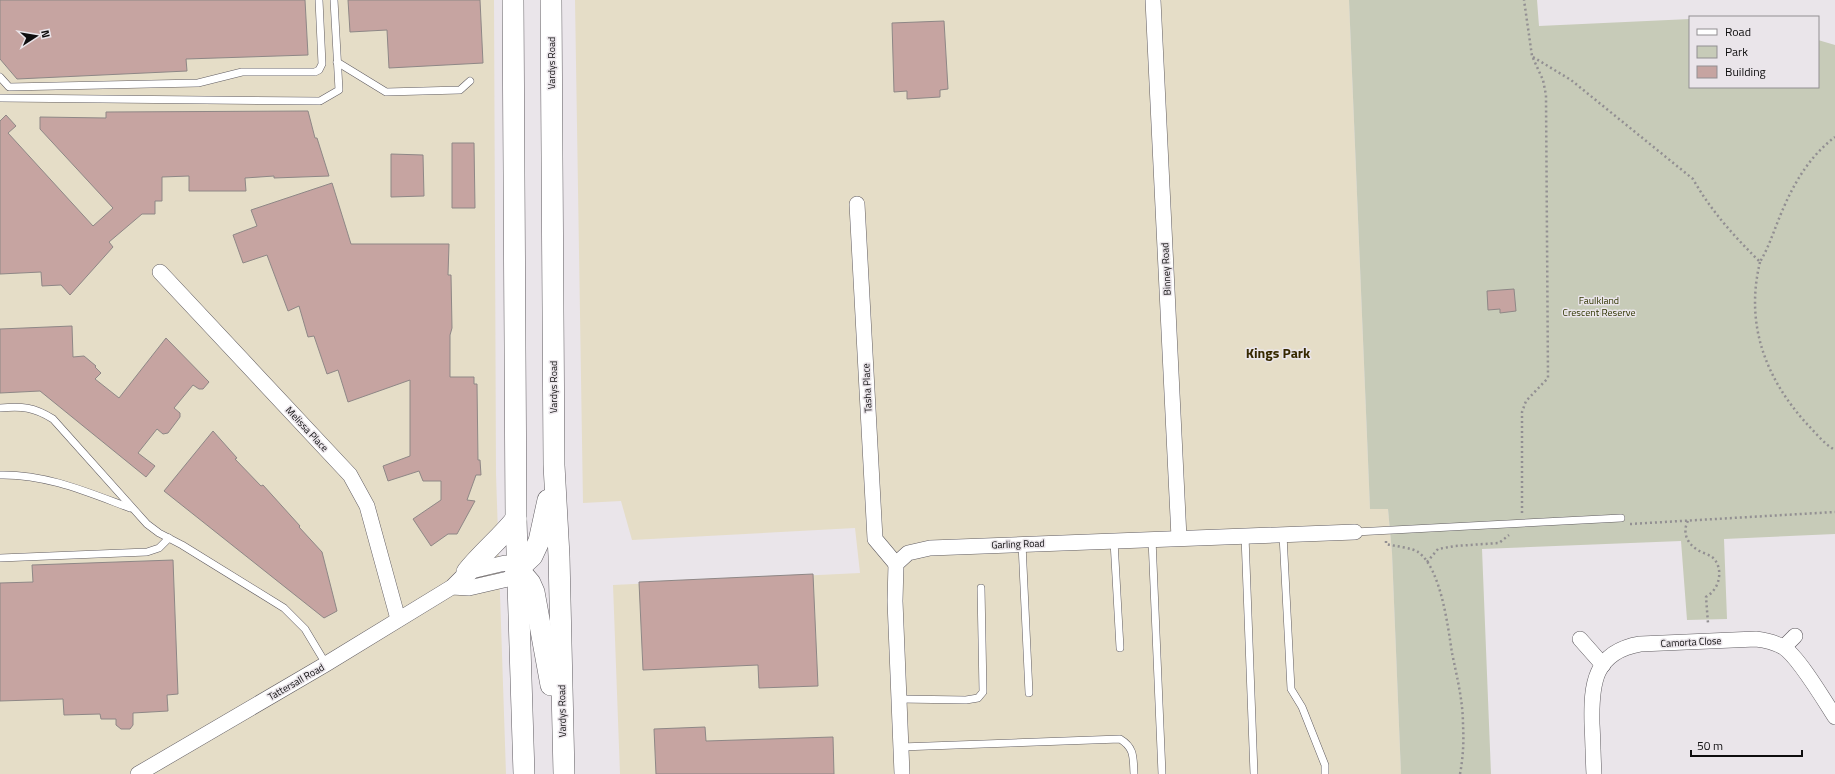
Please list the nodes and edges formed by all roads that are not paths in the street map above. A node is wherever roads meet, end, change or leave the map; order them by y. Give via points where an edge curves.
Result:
1 (319, 0) edge
2 (334, 0) edge
3 (513, 0) edge
4 (551, 0) edge
5 (1154, 0) edge
6 (337, 62) junction
7 (0, 77) edge
8 (470, 81) dead end
9 (0, 98) edge
10 (857, 204) dead end
11 (160, 272) dead end
12 (0, 408) edge
13 (554, 465) junction
14 (0, 475) edge
15 (132, 509) junction
16 (1621, 518) dead end
17 (516, 519) junction
18 (1355, 532) joint
19 (1283, 535) junction
20 (1245, 536) junction
21 (169, 538) junction
22 (1178, 538) junction
23 (1152, 539) junction
24 (1114, 541) junction
25 (1022, 544) junction
26 (0, 558) edge
27 (896, 564) junction
28 (518, 569) junction
29 (467, 572) junction
30 (452, 587) junction
31 (981, 588) dead end
32 (398, 619) junction
33 (1795, 636) dead end
34 (1580, 639) dead end
35 (1784, 647) junction
36 (1120, 648) dead end
37 (326, 664) junction
38 (1603, 664) junction
39 (1029, 693) dead end
40 (899, 699) junction
41 (1835, 717) edge
42 (901, 747) junction
43 (563, 751) junction
44 (138, 774) edge
45 (524, 774) edge
46 (564, 774) edge
47 (902, 774) edge
48 (1134, 774) edge
49 (1162, 774) edge
50 (1254, 774) edge
51 (1325, 774) edge
52 (1594, 774) edge

1 - 7 lane via 322,64 315,72 242,72 198,83 9,87
2 - 6 lane
3 - 17 main road
4 - 13 main road, Vardys Road
5 - 22 street, Binney Road
6 - 8 lane via 386,92 460,90
6 - 9 lane via 339,90 320,101
10 - 27 street, Tasha Place via 875,539
11 - 32 street, Melissa Place via 350,475 367,506
12 - 15 lane via 28,407 53,419
13 - 28 main road via 539,541 532,556
13 - 43 main road, Vardys Road via 559,556
14 - 15 lane via 17,474 57,481
15 - 21 lane via 147,524
16 - 18 lane
17 - 28 main road
17 - 29 main road via 502,538 481,555
18 - 19 street, Garling Road
19 - 20 street, Garling Road
19 - 51 lane via 1291,689 1302,707 1325,765
20 - 22 street, Garling Road
20 - 50 lane
21 - 26 lane via 159,548 147,552
21 - 37 lane via 284,608 305,629
22 - 23 street, Garling Road
23 - 24 street, Garling Road
23 - 49 lane
24 - 25 street, Garling Road
24 - 36 lane
25 - 27 street, Garling Road via 930,548 908,553
25 - 39 lane
27 - 40 street via 894,601
28 - 29 street via 505,563
28 - 30 street via 508,579 470,588
28 - 43 main road via 534,592
28 - 45 main road
29 - 30 street, Tattersall Road
30 - 32 street, Tattersall Road
31 - 40 lane via 982,692 978,698
32 - 37 street, Tattersall Road
33 - 35 street
34 - 38 street
35 - 38 street, Camorta Close via 1756,639 1640,644 1614,653
35 - 41 street, Camorta Close via 1799,664
37 - 44 street, Tattersall Road
38 - 52 street, Camorta Close via 1593,686
40 - 42 street
42 - 47 street
42 - 48 lane via 1120,739 1128,744 1133,758
43 - 46 main road, Vardys Road

